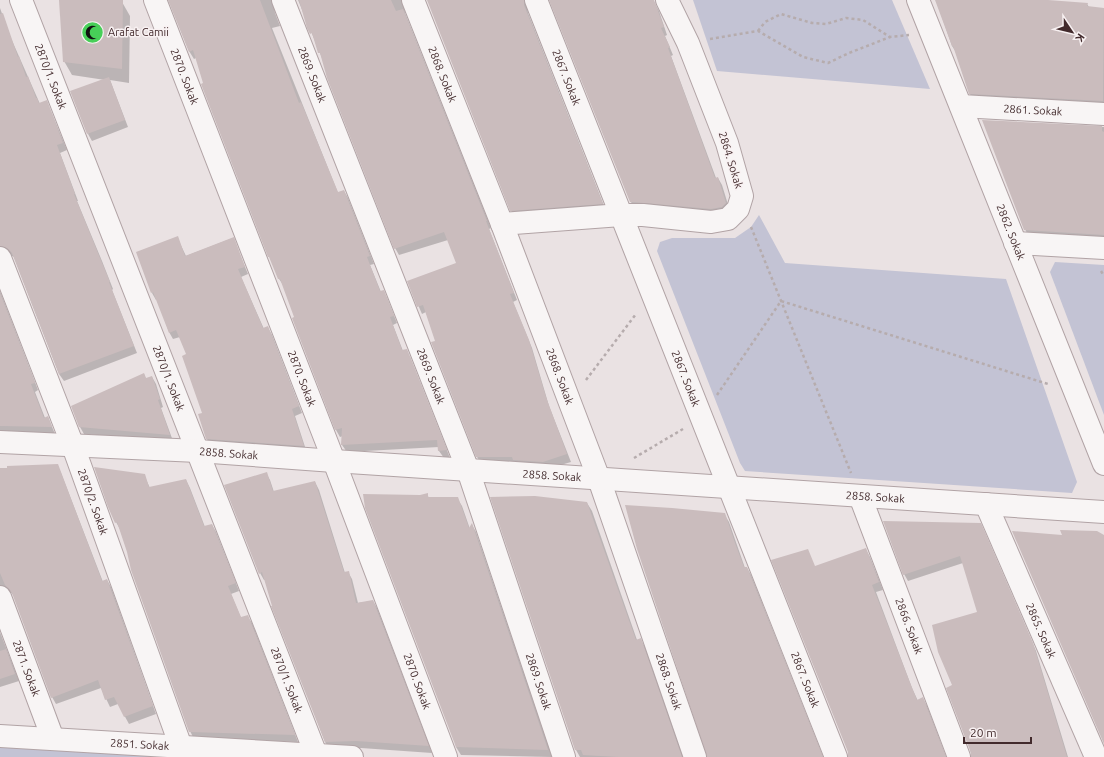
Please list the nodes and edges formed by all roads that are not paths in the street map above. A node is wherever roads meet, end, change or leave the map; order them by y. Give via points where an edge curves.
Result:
1 (20, 0) edge
2 (155, 0) edge
3 (283, 0) edge
4 (413, 0) edge
5 (536, 0) edge
6 (667, 0) edge
7 (918, 0) edge
8 (961, 106) junction
9 (1104, 114) edge
10 (621, 215) junction
11 (502, 224) junction
12 (1015, 243) junction
13 (1104, 248) edge
14 (0, 258) edge
15 (0, 442) edge
16 (73, 446) junction
17 (198, 451) junction
18 (334, 461) junction
19 (1104, 464) edge
20 (468, 470) junction
21 (599, 479) junction
22 (729, 487) junction
23 (860, 496) junction
24 (986, 504) junction
25 (1104, 512) edge
26 (0, 596) edge
27 (0, 736) edge
28 (53, 739) junction
29 (181, 747) junction
30 (316, 756) edge
31 (352, 757) edge
32 (446, 757) edge
33 (564, 757) edge
34 (695, 757) edge
35 (836, 757) edge
36 (959, 757) edge
37 (1096, 757) edge

1 - 17 street, 2870/1. Sokak
2 - 18 street, 2870. Sokak
3 - 20 street, 2869. Sokak
4 - 11 street, 2868. Sokak
5 - 10 street, 2867. Sokak
6 - 10 street, 2864. Sokak via 688,43 727,142 742,196 738,209 728,219 711,222
7 - 8 street, 2862. Sokak
8 - 9 street, 2861. Sokak
8 - 12 street, 2862. Sokak
10 - 11 street
10 - 22 street, 2867. Sokak
11 - 21 street, 2868. Sokak
12 - 13 street
12 - 19 street, 2862. Sokak
14 - 16 street, 2870/2. Sokak
15 - 16 street, 2858. Sokak
16 - 17 street, 2858. Sokak
16 - 29 street, 2870/2. Sokak
17 - 18 street, 2858. Sokak
17 - 30 street, 2870/1. Sokak
18 - 20 street, 2858. Sokak
18 - 32 street, 2870. Sokak
20 - 21 street, 2858. Sokak
20 - 33 street, 2869. Sokak
21 - 22 street, 2858. Sokak
21 - 34 street, 2868. Sokak
22 - 23 street, 2858. Sokak
22 - 35 street, 2867. Sokak
23 - 24 street, 2858. Sokak
23 - 36 street, 2866. Sokak
24 - 25 street, 2858. Sokak
24 - 37 street, 2865. Sokak
26 - 28 street, 2871. Sokak
27 - 28 street, 2851. Sokak
28 - 29 street, 2851. Sokak
29 - 30 street, 2851. Sokak
30 - 31 street, 2851. Sokak

